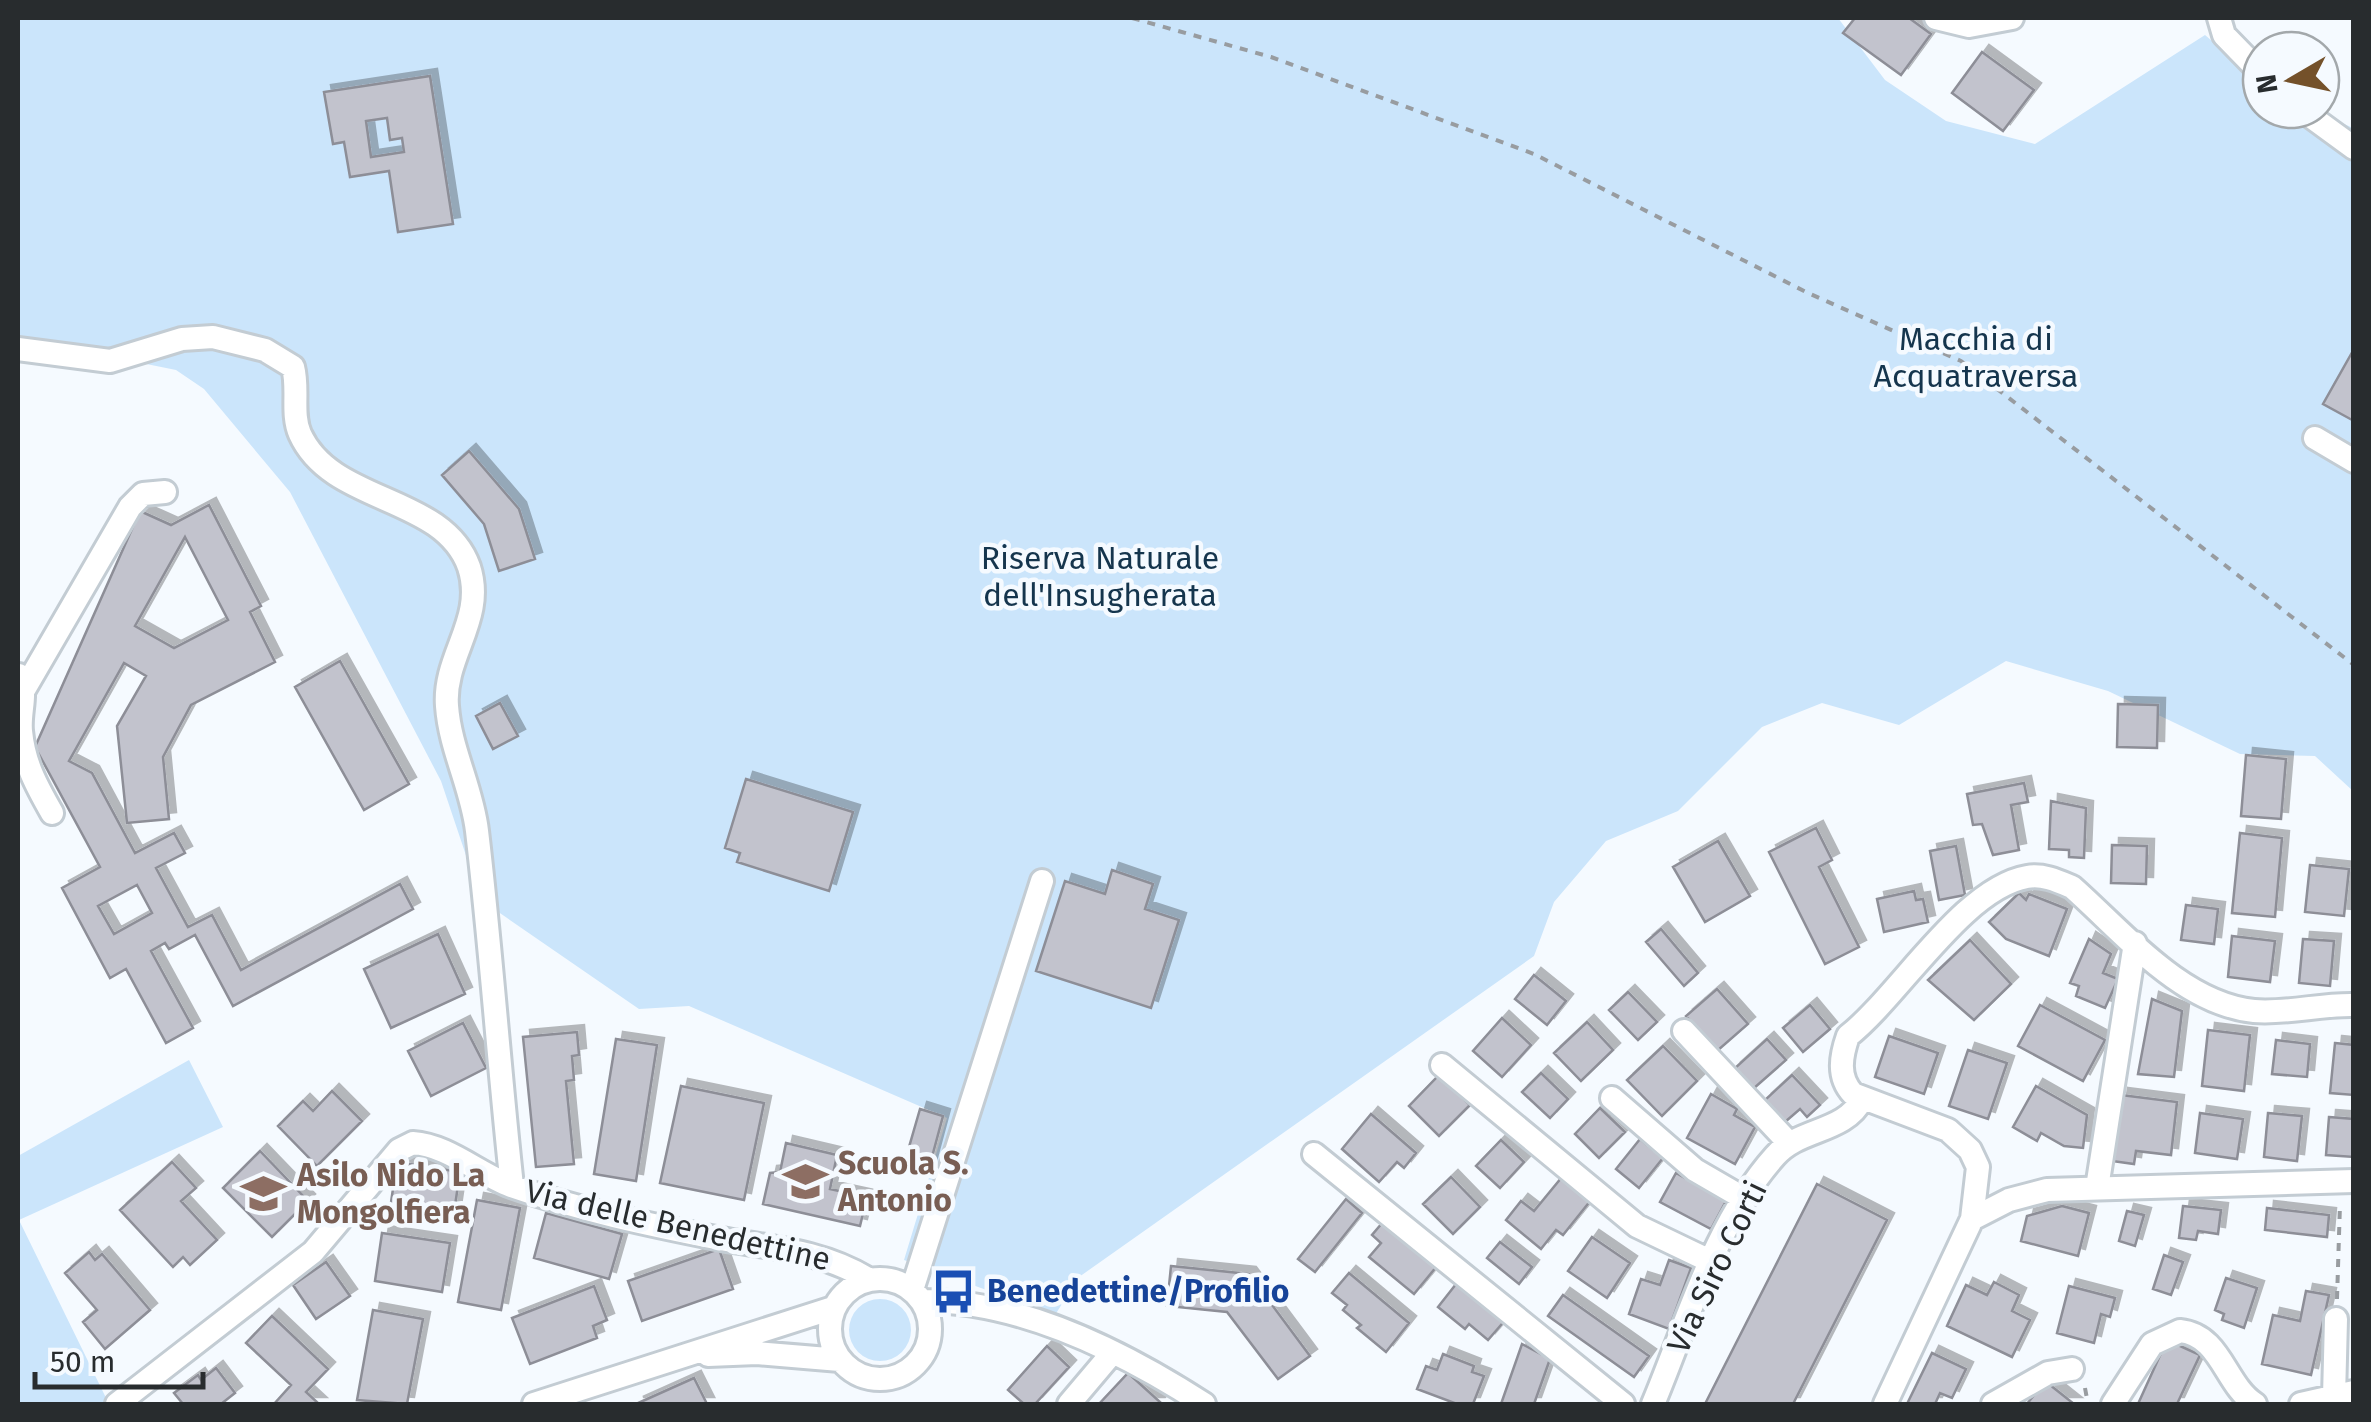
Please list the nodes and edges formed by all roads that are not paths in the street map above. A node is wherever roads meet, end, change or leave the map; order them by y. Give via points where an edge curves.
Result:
1 (1936, 18) edge
2 (2012, 18) edge
3 (2219, 18) edge
4 (2241, 53) edge
5 (2329, 130) edge
6 (2354, 148) edge
7 (18, 349) edge
8 (2315, 438) dead end
9 (2354, 461) edge
10 (165, 492) dead end
11 (21, 680) edge
12 (52, 813) dead end
13 (1042, 881) dead end
14 (2135, 943) junction
15 (2354, 1005) edge
16 (1684, 1032) dead end
17 (1442, 1064) dead end
18 (1612, 1098) dead end
19 (1862, 1098) junction
20 (1788, 1142) junction
21 (1314, 1154) dead end
22 (512, 1186) junction
23 (2097, 1188) junction
24 (2347, 1189) edge
25 (1745, 1199) junction
26 (1972, 1218) junction
27 (1712, 1262) junction
28 (868, 1279) junction
29 (917, 1296) junction
30 (833, 1308) junction
31 (2336, 1319) road end
32 (1113, 1352) junction
33 (673, 1357) junction
34 (840, 1360) junction
35 (2072, 1369) dead end
36 (2344, 1394) edge
37 (116, 1404) edge
38 (534, 1404) edge
39 (1068, 1404) edge
40 (1204, 1404) edge
41 (1623, 1404) edge
42 (1653, 1404) edge
43 (1885, 1404) edge
44 (1993, 1404) edge
45 (2113, 1404) edge
46 (2256, 1404) edge
47 (2301, 1404) edge

1 - 2 street via 1969,26
3 - 4 street via 2224,36
5 - 6 street
7 - 22 street via 110,361 199,336 265,350 293,367 299,433 325,466 434,525 459,548 470,574 473,610 450,669 446,702 477,828
8 - 9 street
10 - 11 street via 143,494 130,507
11 - 12 street via 26,766
13 - 29 street
14 - 15 street via 2227,1006 2272,1012
14 - 19 street via 2072,887 2029,876 2006,884 1958,920 1848,1036 1842,1074
14 - 23 street
16 - 20 street
17 - 27 street via 1637,1226
18 - 25 street via 1695,1170
19 - 20 street via 1849,1117
19 - 26 street via 1934,1122 1970,1150 1979,1178
20 - 25 street, Via Siro Corti
21 - 41 street
22 - 28 street, Via delle Benedettine via 651,1224 832,1258
22 - 37 street, Via delle Benedettine via 435,1148 409,1144 312,1252
23 - 24 street
23 - 26 street via 2039,1191
25 - 27 street, Via Siro Corti
26 - 43 street
27 - 42 street, Via Siro Corti
28 - 29 street via 894,1280
28 - 30 street
29 - 32 street via 978,1303
29 - 34 street via 930,1336 909,1370 866,1378
30 - 33 street
30 - 34 street via 830,1338
31 - 36 street
32 - 39 street
32 - 40 street
33 - 34 street via 757,1353
33 - 38 street
35 - 44 street via 2048,1373
36 - 47 street
45 - 46 street via 2152,1344 2180,1330 2208,1343

